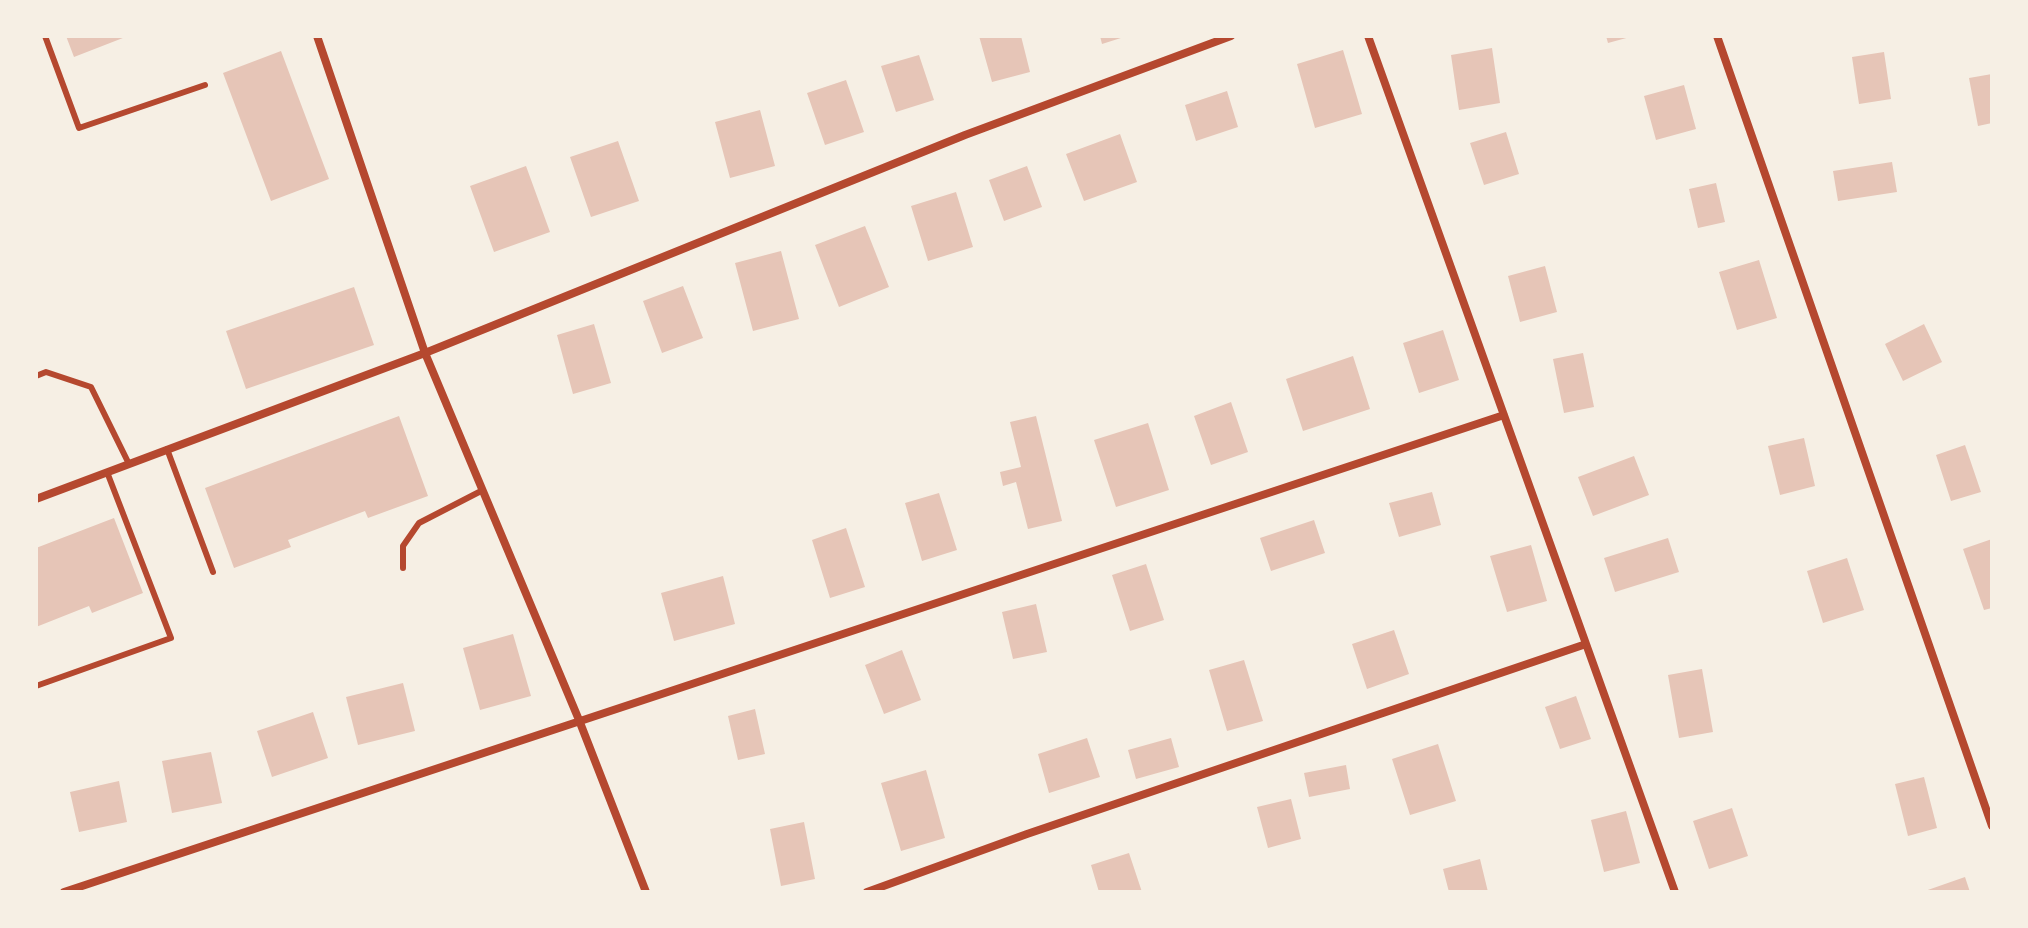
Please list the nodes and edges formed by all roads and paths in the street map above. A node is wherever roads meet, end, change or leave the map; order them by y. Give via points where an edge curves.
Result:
1 (45, 36) edge
2 (317, 36) edge
3 (1231, 36) edge
4 (1368, 36) edge
5 (1717, 36) edge
6 (205, 85) dead end
7 (425, 353) junction
8 (36, 376) edge
9 (1504, 415) junction
10 (167, 449) junction
11 (129, 464) junction
12 (107, 472) junction
13 (483, 490) junction
14 (36, 499) edge
15 (403, 568) dead end
16 (213, 572) dead end
17 (1586, 644) junction
18 (36, 686) edge
19 (579, 720) junction
20 (1992, 826) edge
21 (64, 892) edge
22 (646, 892) edge
23 (867, 892) edge
24 (1675, 892) edge

1 - 6 lane via 79,128
2 - 7 street
3 - 7 street via 965,135
4 - 9 street
5 - 20 street
7 - 10 street
7 - 13 street
8 - 11 lane via 46,372 91,387
9 - 17 street
9 - 19 street
10 - 11 street
10 - 16 lane
11 - 12 street
12 - 14 street
12 - 18 lane via 171,638
13 - 15 lane via 419,523 403,546
13 - 19 street
17 - 23 street
17 - 24 street
19 - 21 street
19 - 22 street

